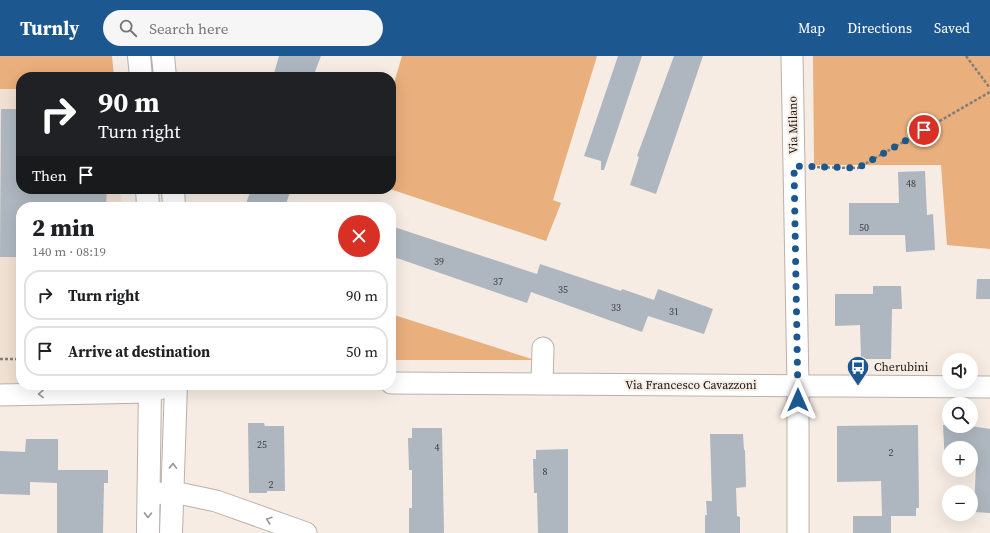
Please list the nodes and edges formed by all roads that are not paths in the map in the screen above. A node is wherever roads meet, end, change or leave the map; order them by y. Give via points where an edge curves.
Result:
1 (139, 56) edge
2 (163, 56) edge
3 (792, 56) edge
4 (141, 72) edge
5 (165, 72) edge
6 (543, 348) dead end
7 (396, 383) edge
8 (542, 383) junction
9 (798, 385) junction
10 (990, 387) edge
11 (125, 390) edge
12 (150, 390) edge
13 (176, 390) edge
14 (0, 395) edge
15 (149, 493) junction
16 (172, 493) junction
17 (148, 533) edge
18 (171, 533) edge
19 (306, 533) edge
20 (798, 533) edge

1 - 4 main road
2 - 5 main road
3 - 9 street, Via Milano
6 - 8 street
7 - 8 street, Via Francesco Cavazzoni
8 - 9 street, Via Francesco Cavazzoni
9 - 10 street, Via Francesco Cavazzoni
9 - 20 street, Via Milano
11 -> 14 street
12 - 15 main road
16 -> 13 main road
15 - 16 street
15 -> 17 main road
16 - 18 main road
19 -> 16 street via 216,501

